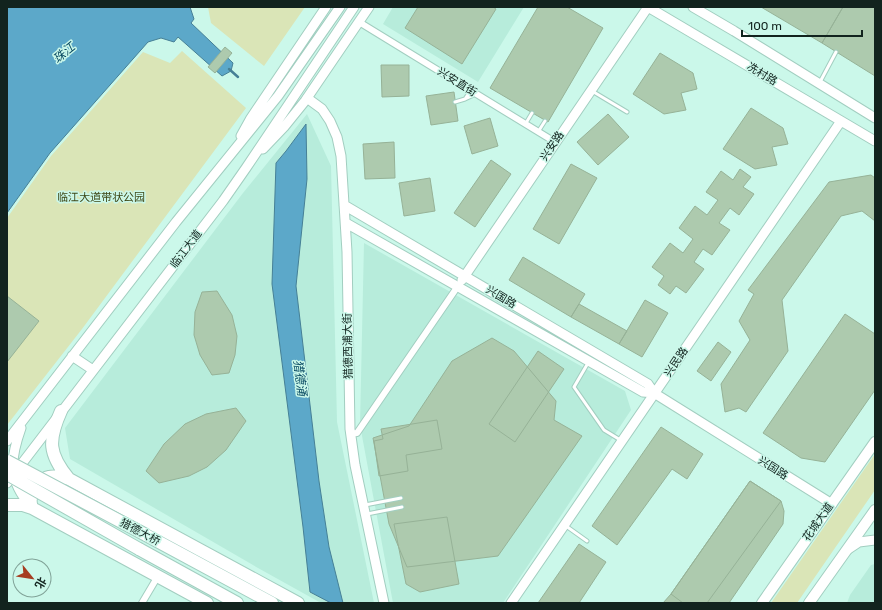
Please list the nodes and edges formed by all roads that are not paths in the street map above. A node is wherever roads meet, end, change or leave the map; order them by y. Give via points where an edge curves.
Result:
1 (326, 7) edge
2 (340, 7) edge
3 (354, 7) edge
4 (369, 7) edge
5 (648, 7) edge
6 (693, 7) edge
7 (359, 22) junction
8 (836, 52) dead end
9 (819, 83) junction
10 (471, 90) junction
11 (590, 90) junction
12 (477, 94) junction
13 (307, 98) junction
14 (465, 99) junction
15 (455, 102) dead end
16 (627, 112) dead end
17 (532, 113) dead end
18 (875, 118) edge
19 (545, 121) dead end
20 (841, 121) junction
21 (526, 124) junction
22 (538, 132) junction
23 (875, 141) edge
24 (555, 142) junction
25 (231, 155) junction
26 (246, 168) junction
27 (344, 205) junction
28 (346, 223) junction
29 (464, 276) junction
30 (458, 286) junction
31 (72, 356) junction
32 (588, 361) junction
33 (93, 370) junction
34 (654, 393) junction
35 (61, 411) junction
36 (24, 419) junction
37 (350, 434) junction
38 (7, 441) edge
39 (622, 441) junction
40 (875, 442) edge
41 (7, 461) edge
42 (9, 478) edge
43 (69, 480) junction
44 (401, 498) dead end
45 (832, 504) junction
46 (7, 505) edge
47 (402, 507) dead end
48 (32, 508) junction
49 (364, 510) junction
50 (875, 510) edge
51 (564, 525) junction
52 (875, 540) edge
53 (587, 541) dead end
54 (846, 551) junction
55 (158, 576) junction
56 (294, 601) edge
57 (142, 603) edge
58 (207, 603) edge
59 (237, 603) edge
60 (272, 603) edge
61 (384, 603) edge
62 (511, 603) edge
63 (762, 603) edge
64 (809, 603) edge

1 - 25 street via 252,118
2 - 25 street via 278,96
3 - 26 street, 临江大道
4 - 7 street
5 - 11 street, 兴安路
5 - 20 street, 冼村路
6 - 9 street, 冼村路
7 - 10 street, 兴安直街
7 - 13 street
8 - 9 lane
9 - 18 street, 冼村路
10 - 12 street, 兴安直街
10 - 14 lane
11 - 16 lane
11 - 24 street, 兴安路
12 - 14 lane
12 - 21 street, 兴安直街
13 - 26 street
13 - 27 street, 猎德西浦大街 via 322,109 337,137 341,156
14 - 15 lane
17 - 21 lane
19 - 22 lane
20 - 23 street, 冼村路
20 - 34 street, 兴民路
21 - 22 street, 兴安直街
22 - 24 street, 兴安直街
24 - 29 street, 兴安路
25 - 31 street
26 - 33 street, 临江大道
27 - 28 street, 猎德西浦大街
27 - 29 street, 兴国路
28 - 30 street, 兴国路
28 - 37 street, 猎德西浦大街
29 - 30 street, 兴安路
29 - 34 street, 兴国路 via 648,384
30 - 32 street, 兴国路
30 - 37 street via 357,433
31 - 33 street
31 - 36 street
32 - 34 street, 兴国路 via 643,392
32 - 39 lane via 574,386 604,430
33 - 35 street, 临江大道
34 - 39 street, 兴民路
34 - 45 street, 兴国路
35 - 42 street, 临江大道
35 - 43 highway via 54,426 51,444 62,472
36 - 38 street
36 - 42 street via 16,440
37 - 49 street, 猎德西浦大街
39 - 51 street, 兴民路
40 - 45 main road, 花城大道
41 - 60 highway, 猎德大桥, bridge
42 - 48 street
42 - 59 highway, 猎德大桥, bridge
43 - 48 highway via 58,476 45,478 31,496
43 - 56 highway
44 - 49 lane
45 - 63 main road, 花城大道
46 - 48 highway
47 - 49 lane
48 - 55 highway
49 - 61 street, 猎德西浦大街
50 - 54 main road
51 - 53 lane
51 - 62 street, 兴民路
52 - 54 street via 859,542
54 - 64 main road
55 - 57 street
55 - 58 highway

